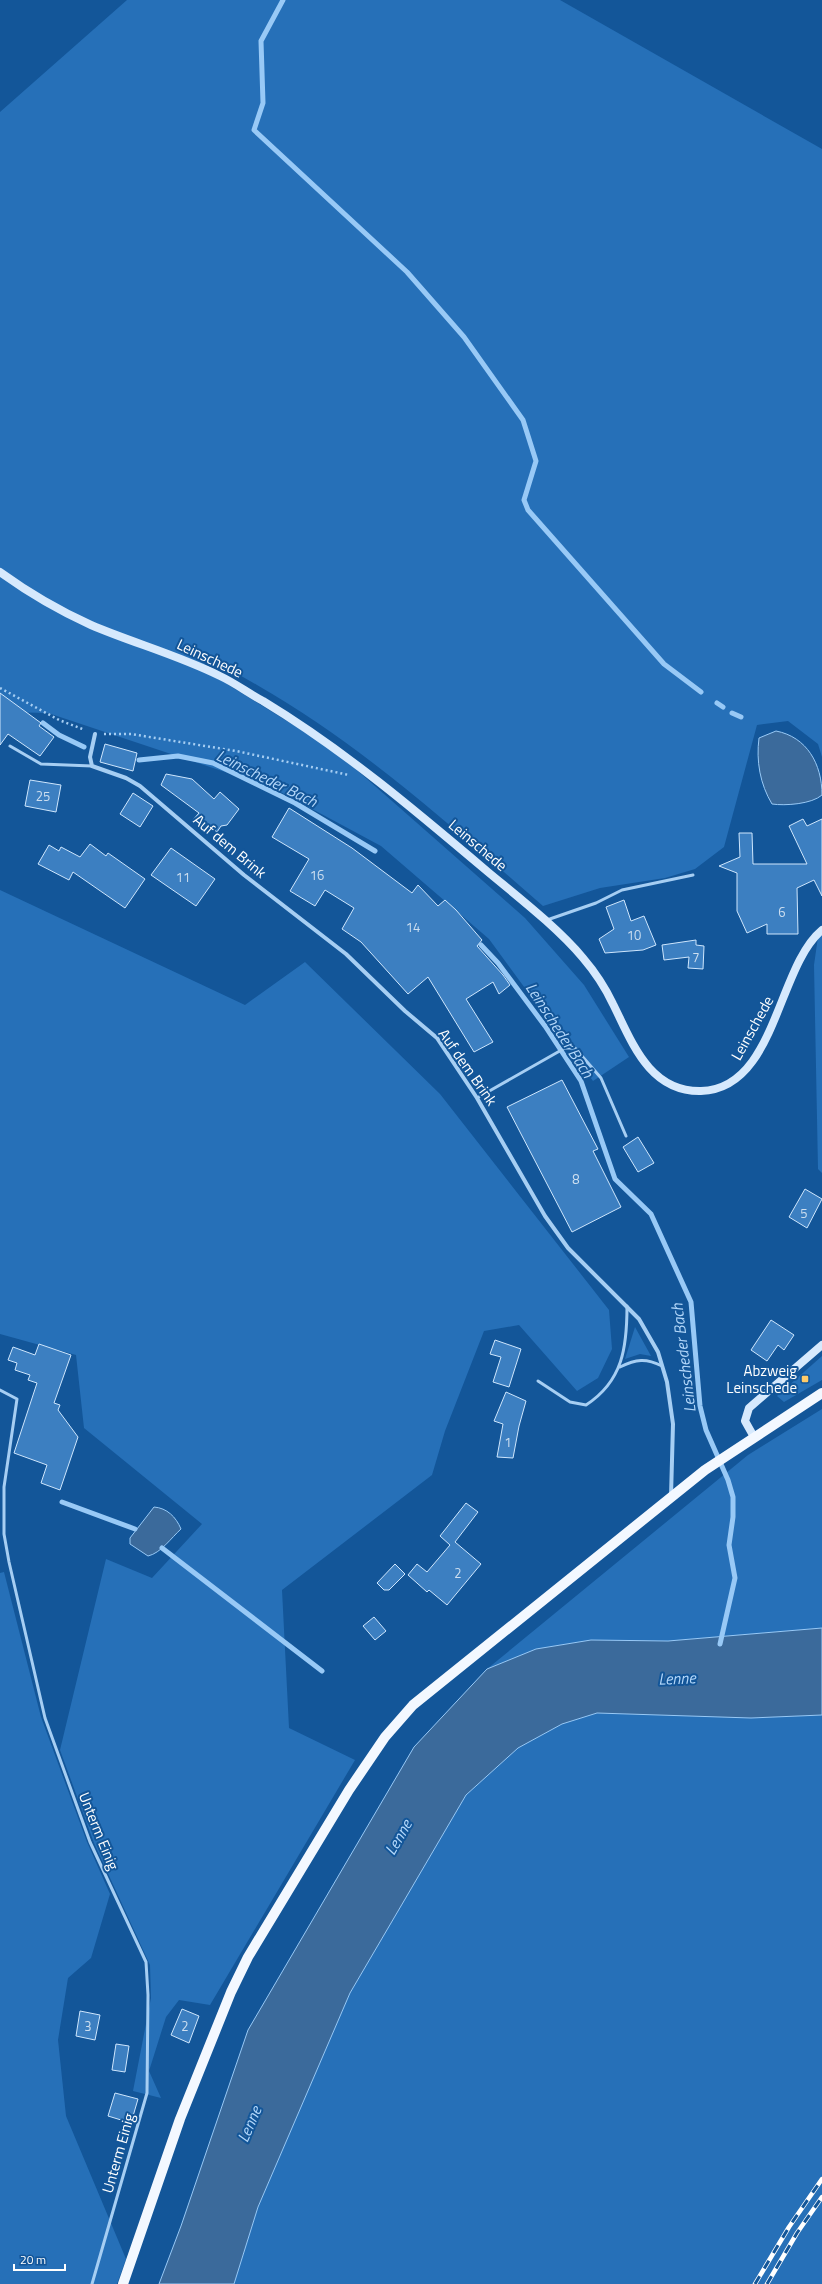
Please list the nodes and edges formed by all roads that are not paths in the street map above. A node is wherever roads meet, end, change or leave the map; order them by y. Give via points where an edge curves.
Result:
1 (0, 572) edge
2 (95, 734) road end
3 (10, 746) dead end
4 (92, 766) junction
5 (693, 875) dead end
6 (544, 921) junction
7 (822, 930) edge
8 (478, 1098) junction
9 (626, 1136) dead end
10 (626, 1304) junction
11 (822, 1345) edge
12 (662, 1366) junction
13 (620, 1367) junction
14 (538, 1381) dead end
15 (0, 1390) edge
16 (822, 1392) edge
17 (754, 1437) junction
18 (671, 1497) junction
19 (92, 2284) edge
20 (123, 2284) edge

1 - 6 main road, Leinschede via 49,604 92,625 221,676 282,713 367,773
2 - 4 street via 90,757
3 - 4 lane via 41,764
4 - 8 street, Auf dem Brink via 140,786 244,876 346,954 405,1011 438,1038
5 - 6 lane via 622,890 596,903
6 - 7 main road, Leinschede via 566,940 593,971 612,1001 635,1051 645,1064 674,1086 699,1091 721,1088 748,1068 764,1041 807,949
8 - 9 lane via 565,1048 575,1048 601,1078
8 - 10 street, Auf dem Brink via 544,1216 568,1248
10 - 12 street, Auf dem Brink via 639,1319 658,1352
10 - 13 lane
11 - 17 main road via 749,1408 745,1421
12 - 13 lane via 643,1359
12 - 18 street, Auf dem Brink via 673,1424
13 - 14 lane via 609,1385 586,1405 570,1402
15 - 19 lane, Unterm Einig via 17,1399 4,1488 4,1534 45,1718 90,1842 146,1962 147,2094
16 - 17 main road
17 - 18 main road
18 - 20 main road via 413,1705 372,1756 296,1876 248,1957 231,1992 180,2119

